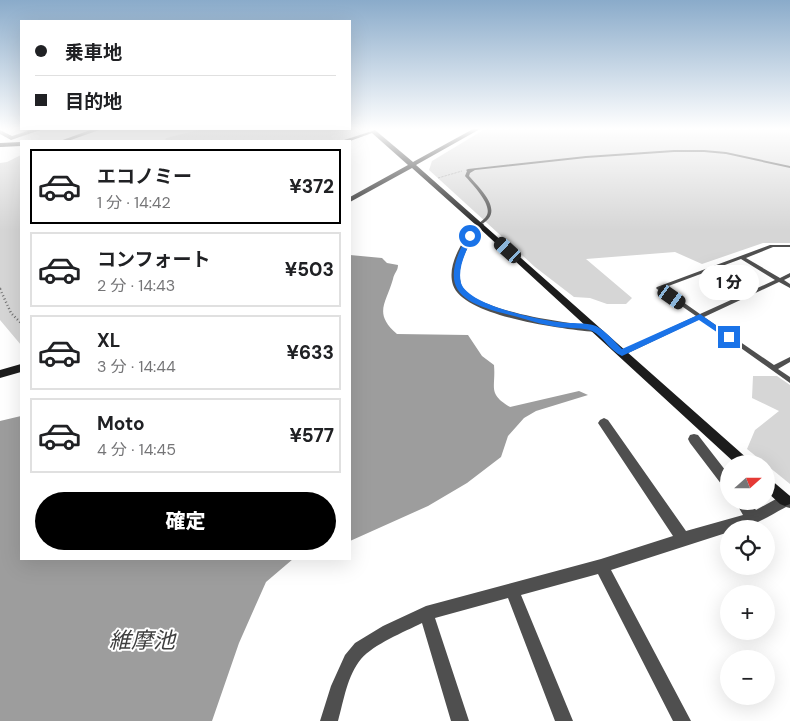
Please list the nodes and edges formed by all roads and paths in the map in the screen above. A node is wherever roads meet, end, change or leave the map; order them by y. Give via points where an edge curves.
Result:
1 (409, 163) edge
2 (415, 163) edge
3 (538, 163) edge
4 (772, 163) edge
5 (411, 165) junction
6 (790, 167) edge
7 (475, 169) junction
8 (468, 170) joint
9 (430, 181) junction
10 (351, 199) edge
11 (480, 224) junction
12 (790, 246) edge
13 (741, 257) junction
14 (790, 275) edge
15 (780, 280) junction
16 (790, 286) edge
17 (0, 288) edge
18 (700, 316) junction
19 (20, 322) edge
20 (594, 328) junction
21 (622, 353) junction
22 (790, 359) edge
23 (20, 368) edge
24 (774, 368) junction
25 (0, 374) edge
26 (790, 380) edge
27 (604, 423) dead end
28 (694, 439) dead end
29 (735, 455) edge
30 (720, 473) edge
31 (775, 491) edge
32 (787, 501) edge
33 (748, 510) edge
34 (754, 518) junction
35 (683, 538) junction
36 (601, 566) junction
37 (512, 590) junction
38 (426, 613) junction
39 (329, 721) edge
40 (460, 721) edge
41 (564, 721) edge
42 (682, 721) edge

1 - 5 street
2 - 5 street
3 - 7 lane
4 - 6 lane
5 - 9 street
5 - 10 street
7 - 8 lane
7 - 11 lane via 467,176 490,211 488,218
8 - 9 path
9 - 11 street
11 - 20 street
11 - 20 street via 467,240 458,261 457,281 462,293 493,309 530,319
12 - 13 lane via 772,246
13 - 15 lane
13 - 18 lane via 659,288
14 - 15 lane
15 - 16 lane
15 - 18 lane
17 - 19 path via 11,313
18 - 21 lane
18 - 24 lane
20 - 21 street
21 - 29 street
22 - 24 lane
23 - 25 street
24 - 26 lane
27 - 35 street
28 - 30 street
31 - 32 street
32 - 34 street
33 - 34 street
34 - 35 street
35 - 36 street
36 - 37 street
36 - 42 street
37 - 38 street
37 - 41 street
38 - 39 street via 356,652 340,682
38 - 40 street

